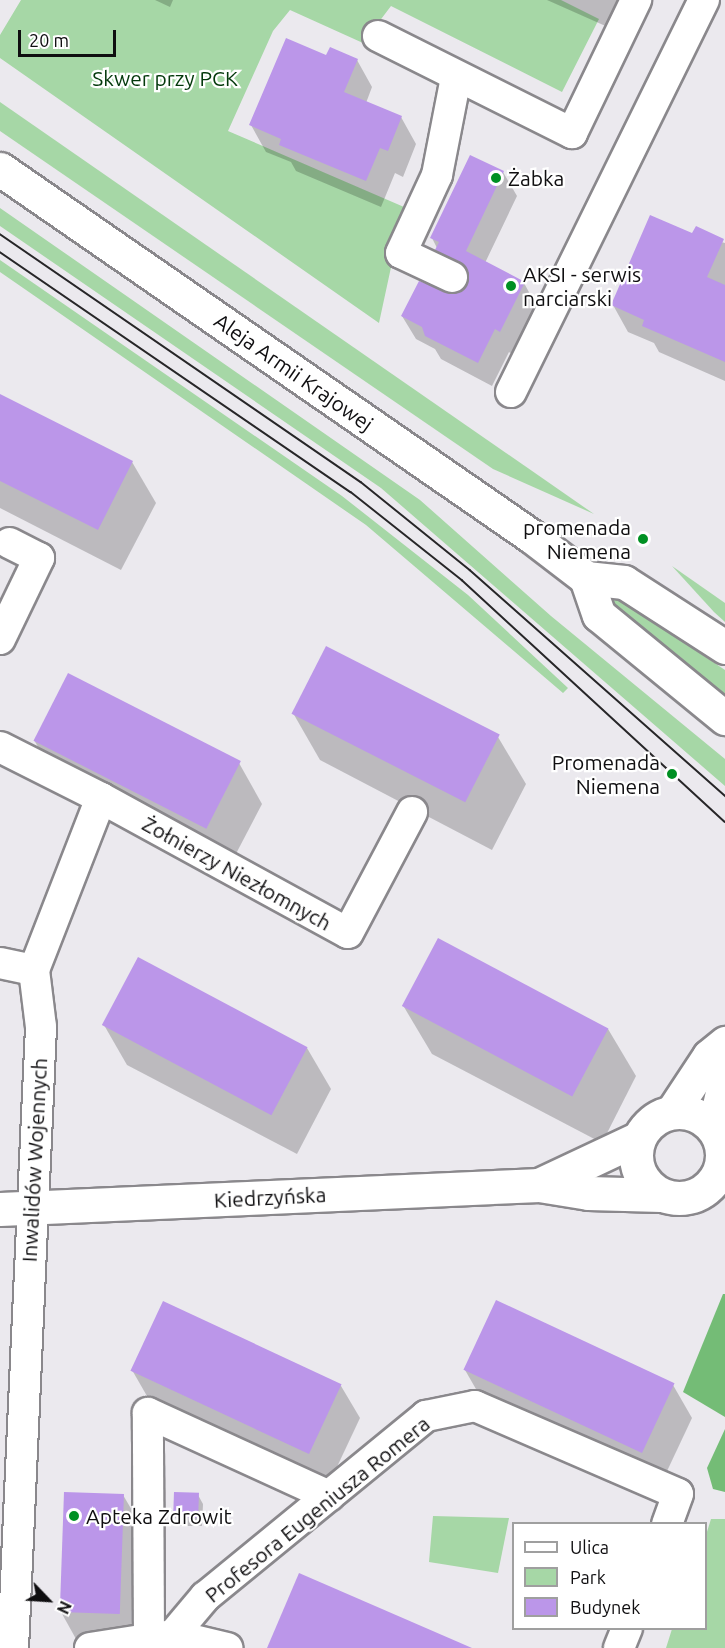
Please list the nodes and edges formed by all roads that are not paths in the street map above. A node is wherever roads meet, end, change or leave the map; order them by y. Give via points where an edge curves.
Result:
1 (636, 0) edge
2 (704, 0) edge
3 (378, 36) dead end
4 (456, 77) junction
5 (0, 169) edge
6 (452, 277) dead end
7 (511, 392) dead end
8 (10, 543) dead end
9 (586, 578) junction
10 (0, 639) edge
11 (725, 647) edge
12 (725, 717) edge
13 (0, 747) edge
14 (101, 798) junction
15 (412, 812) dead end
16 (0, 963) edge
17 (34, 970) junction
18 (725, 1043) edge
19 (725, 1080) edge
20 (672, 1112) junction
21 (639, 1138) junction
22 (720, 1139) junction
23 (539, 1185) junction
24 (661, 1195) junction
25 (16, 1208) edge
26 (328, 1496) junction
27 (668, 1522) edge
28 (627, 1630) edge
29 (161, 1637) junction
30 (13, 1648) edge
31 (90, 1648) edge
32 (227, 1648) edge
33 (620, 1648) edge

1 - 4 street via 572,133
2 - 7 street
3 - 4 street
4 - 6 street via 437,175 401,253
5 - 9 street, Aleja Armii Krajowej
8 - 10 street via 39,558
9 - 11 street via 624,582
9 - 12 street via 599,615
13 - 14 street
14 - 15 street, Żołnierzy Niezłomnych via 348,933
14 - 17 street, Inwalidów Wojennych
16 - 17 street
17 - 25 street, Inwalidów Wojennych via 40,1027
18 - 20 street via 709,1056
19 - 22 street via 718,1110
20 - 21 street via 646,1126
20 - 22 street via 701,1117
21 - 23 street, Kiedrzyńska
21 - 24 street via 635,1154 638,1171 647,1185
22 - 24 street via 723,1156 719,1173 709,1187 678,1199
23 - 24 street, Kiedrzyńska via 588,1193
23 - 25 street, Kiedrzyńska
25 - 30 street, Inwalidów Wojennych
26 - 27 street, Profesora Eugeniusza Romera via 426,1416 475,1406 678,1494
26 - 29 street, Profesora Eugeniusza Romera
26 - 29 street via 148,1413
28 - 33 street
29 - 31 street
29 - 32 street

